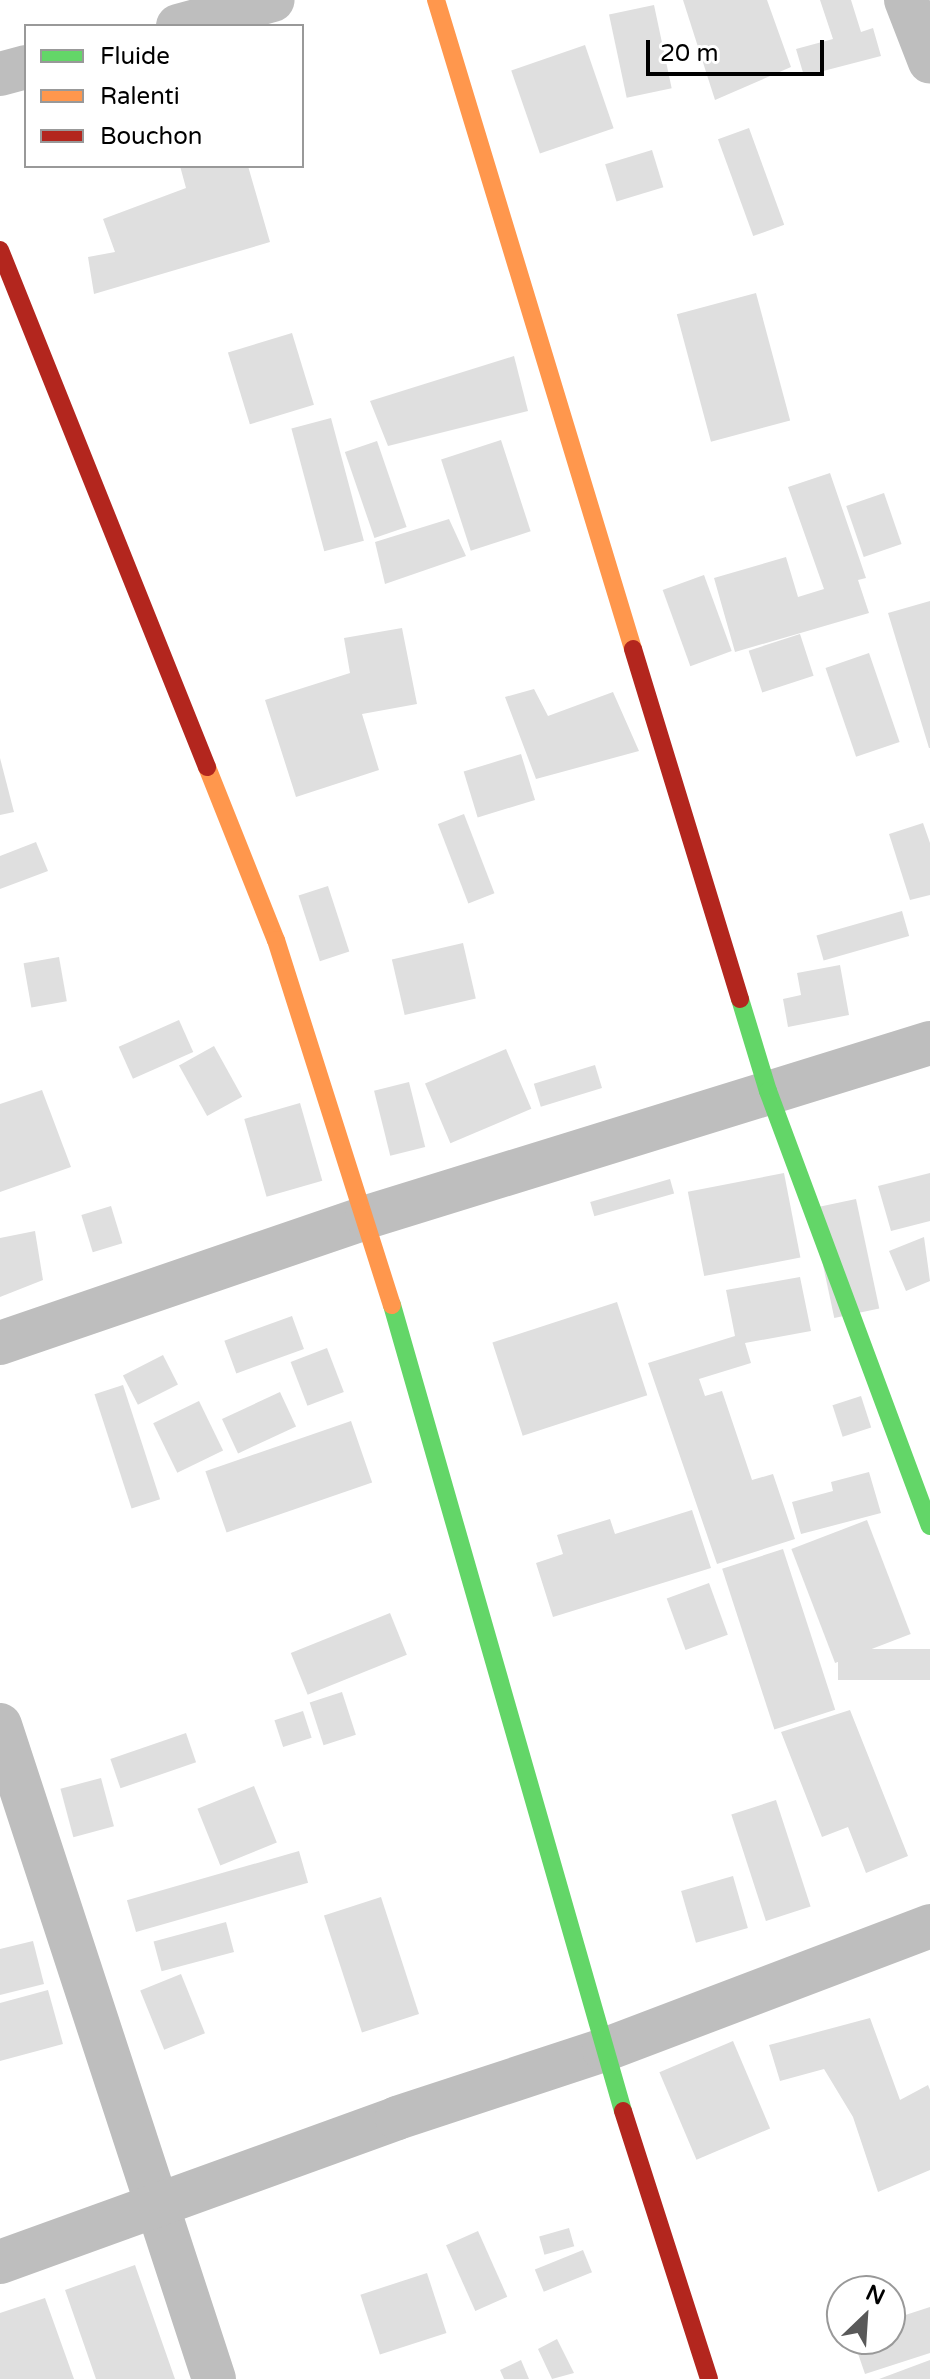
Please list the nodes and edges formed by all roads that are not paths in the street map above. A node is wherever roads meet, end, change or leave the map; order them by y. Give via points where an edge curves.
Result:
1 (273, 0) edge
2 (436, 0) edge
3 (906, 0) edge
4 (185, 24) edge
5 (930, 62) edge
6 (24, 68) edge
7 (0, 74) edge
8 (0, 250) edge
9 (930, 1043) edge
10 (768, 1091) junction
11 (367, 1217) junction
12 (0, 1343) edge
13 (930, 1526) edge
14 (0, 1725) edge
15 (930, 1926) edge
16 (604, 2050) junction
17 (155, 2207) junction
18 (0, 2262) edge
19 (214, 2379) edge
20 (709, 2379) edge

1 - 4 street
2 - 10 street
3 - 5 street
6 - 7 street
8 - 11 street via 276,940
9 - 10 street
10 - 11 street
10 - 13 street
11 - 12 street
11 - 16 street
14 - 17 street
15 - 16 street
16 - 17 street via 397,2118
16 - 20 street
17 - 18 street
17 - 19 street

